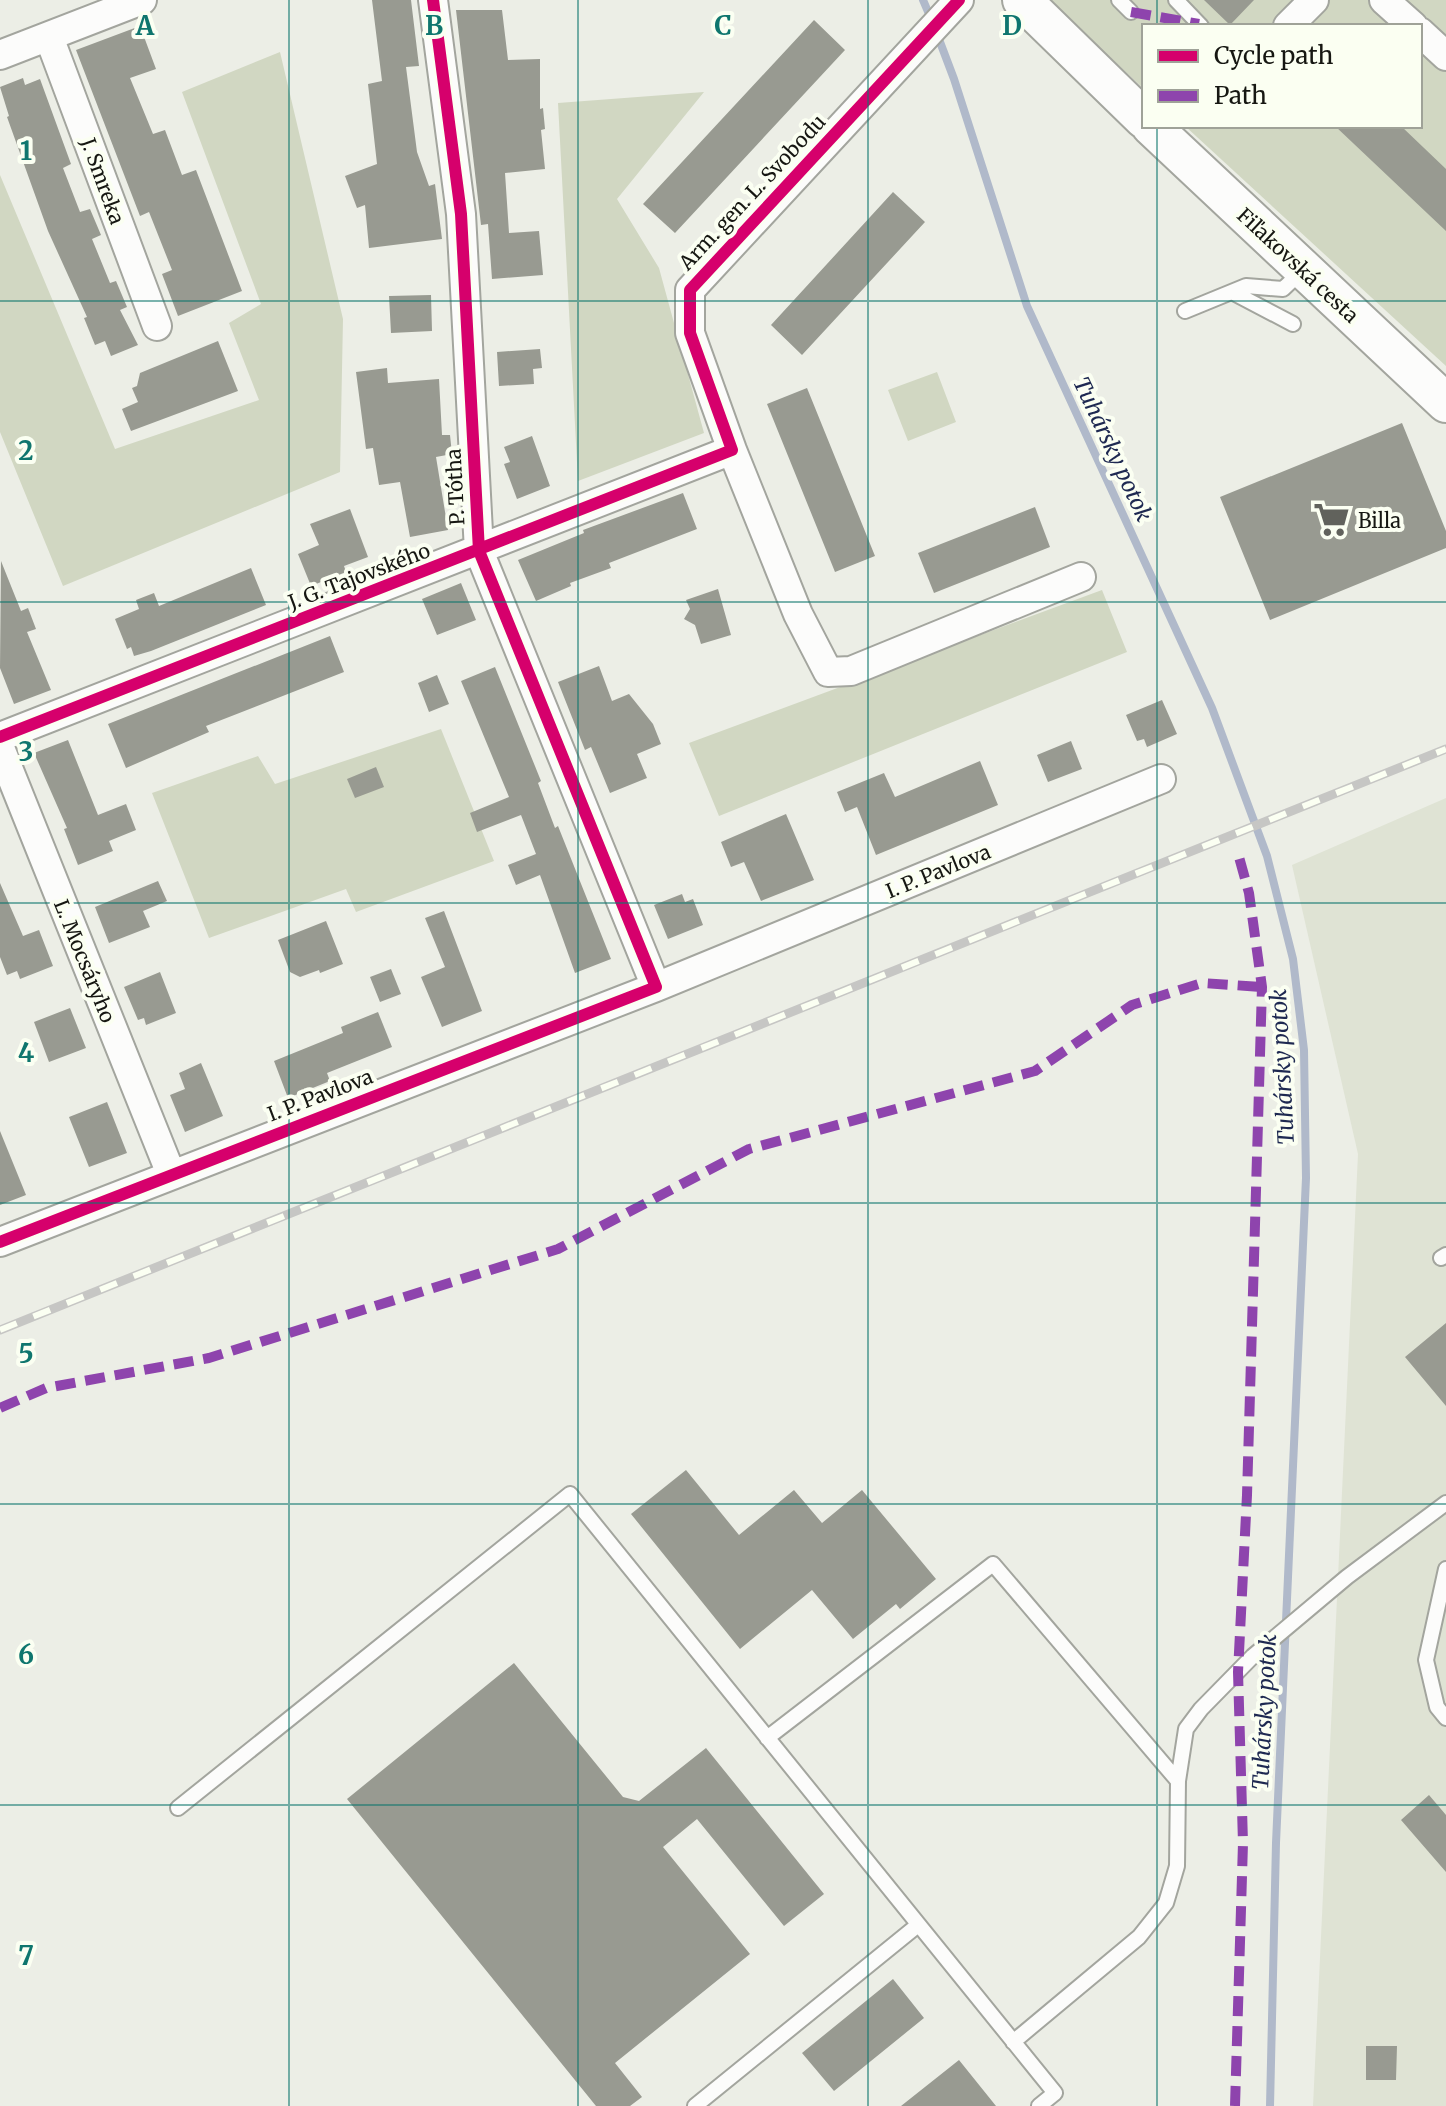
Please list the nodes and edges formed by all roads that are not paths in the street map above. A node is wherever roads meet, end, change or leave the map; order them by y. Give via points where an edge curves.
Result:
1 (433, 0) edge
2 (1022, 0) edge
3 (1119, 0) edge
4 (1176, 0) edge
5 (1314, 0) edge
6 (1384, 0) edge
7 (137, 1) edge
8 (954, 5) edge
9 (1131, 12) dead end
10 (1199, 24) edge
11 (1290, 24) edge
12 (1411, 24) edge
13 (1422, 34) edge
14 (49, 37) junction
15 (0, 55) edge
16 (1446, 56) edge
17 (1142, 117) edge
18 (1153, 128) edge
19 (1293, 280) junction
20 (1229, 293) junction
21 (1185, 311) dead end
22 (1293, 324) dead end
23 (157, 326) dead end
24 (1446, 403) edge
25 (732, 450) junction
26 (479, 551) junction
27 (1081, 577) dead end
28 (0, 737) edge
29 (0, 748) edge
30 (1161, 779) dead end
31 (656, 987) junction
32 (171, 1174) junction
33 (0, 1242) edge
34 (1446, 1503) edge
35 (1446, 1569) edge
36 (1446, 1718) edge
37 (767, 1738) junction
38 (1178, 1781) junction
39 (178, 1808) dead end
40 (918, 1925) junction
41 (1013, 2042) junction
42 (695, 2106) edge
43 (1039, 2106) edge

1 - 26 street, P. Tótha via 461,214
2 - 17 street
3 - 9 lane
4 - 10 lane
5 - 11 street
6 - 12 street
7 - 14 street
8 - 25 street, Arm. gen. L. Svobodu via 690,290 690,333
13 - 16 street
14 - 15 street
14 - 23 street, J. Smreka
18 - 19 street, Fiľakovská cesta
19 - 20 lane
19 - 24 street, Fiľakovská cesta
20 - 21 lane
20 - 22 lane
25 - 26 street, J. G. Tajovského
25 - 27 street, Arm. gen. L. Svobodu via 798,614 828,672 851,671
26 - 28 street, J. G. Tajovského
26 - 31 street, P. Tótha
29 - 32 street, L. Mocsáryho
30 - 31 street, I. P. Pavlova
31 - 32 street, I. P. Pavlova
32 - 33 street, I. P. Pavlova
34 - 38 lane via 1253,1656 1201,1709 1186,1729
35 - 36 lane via 1426,1660 1437,1707
37 - 38 lane via 993,1564
37 - 39 lane via 570,1494
37 - 40 lane
38 - 41 lane via 1177,1866 1166,1903 1139,1937
40 - 41 lane
40 - 42 lane
41 - 43 lane via 1055,2093

